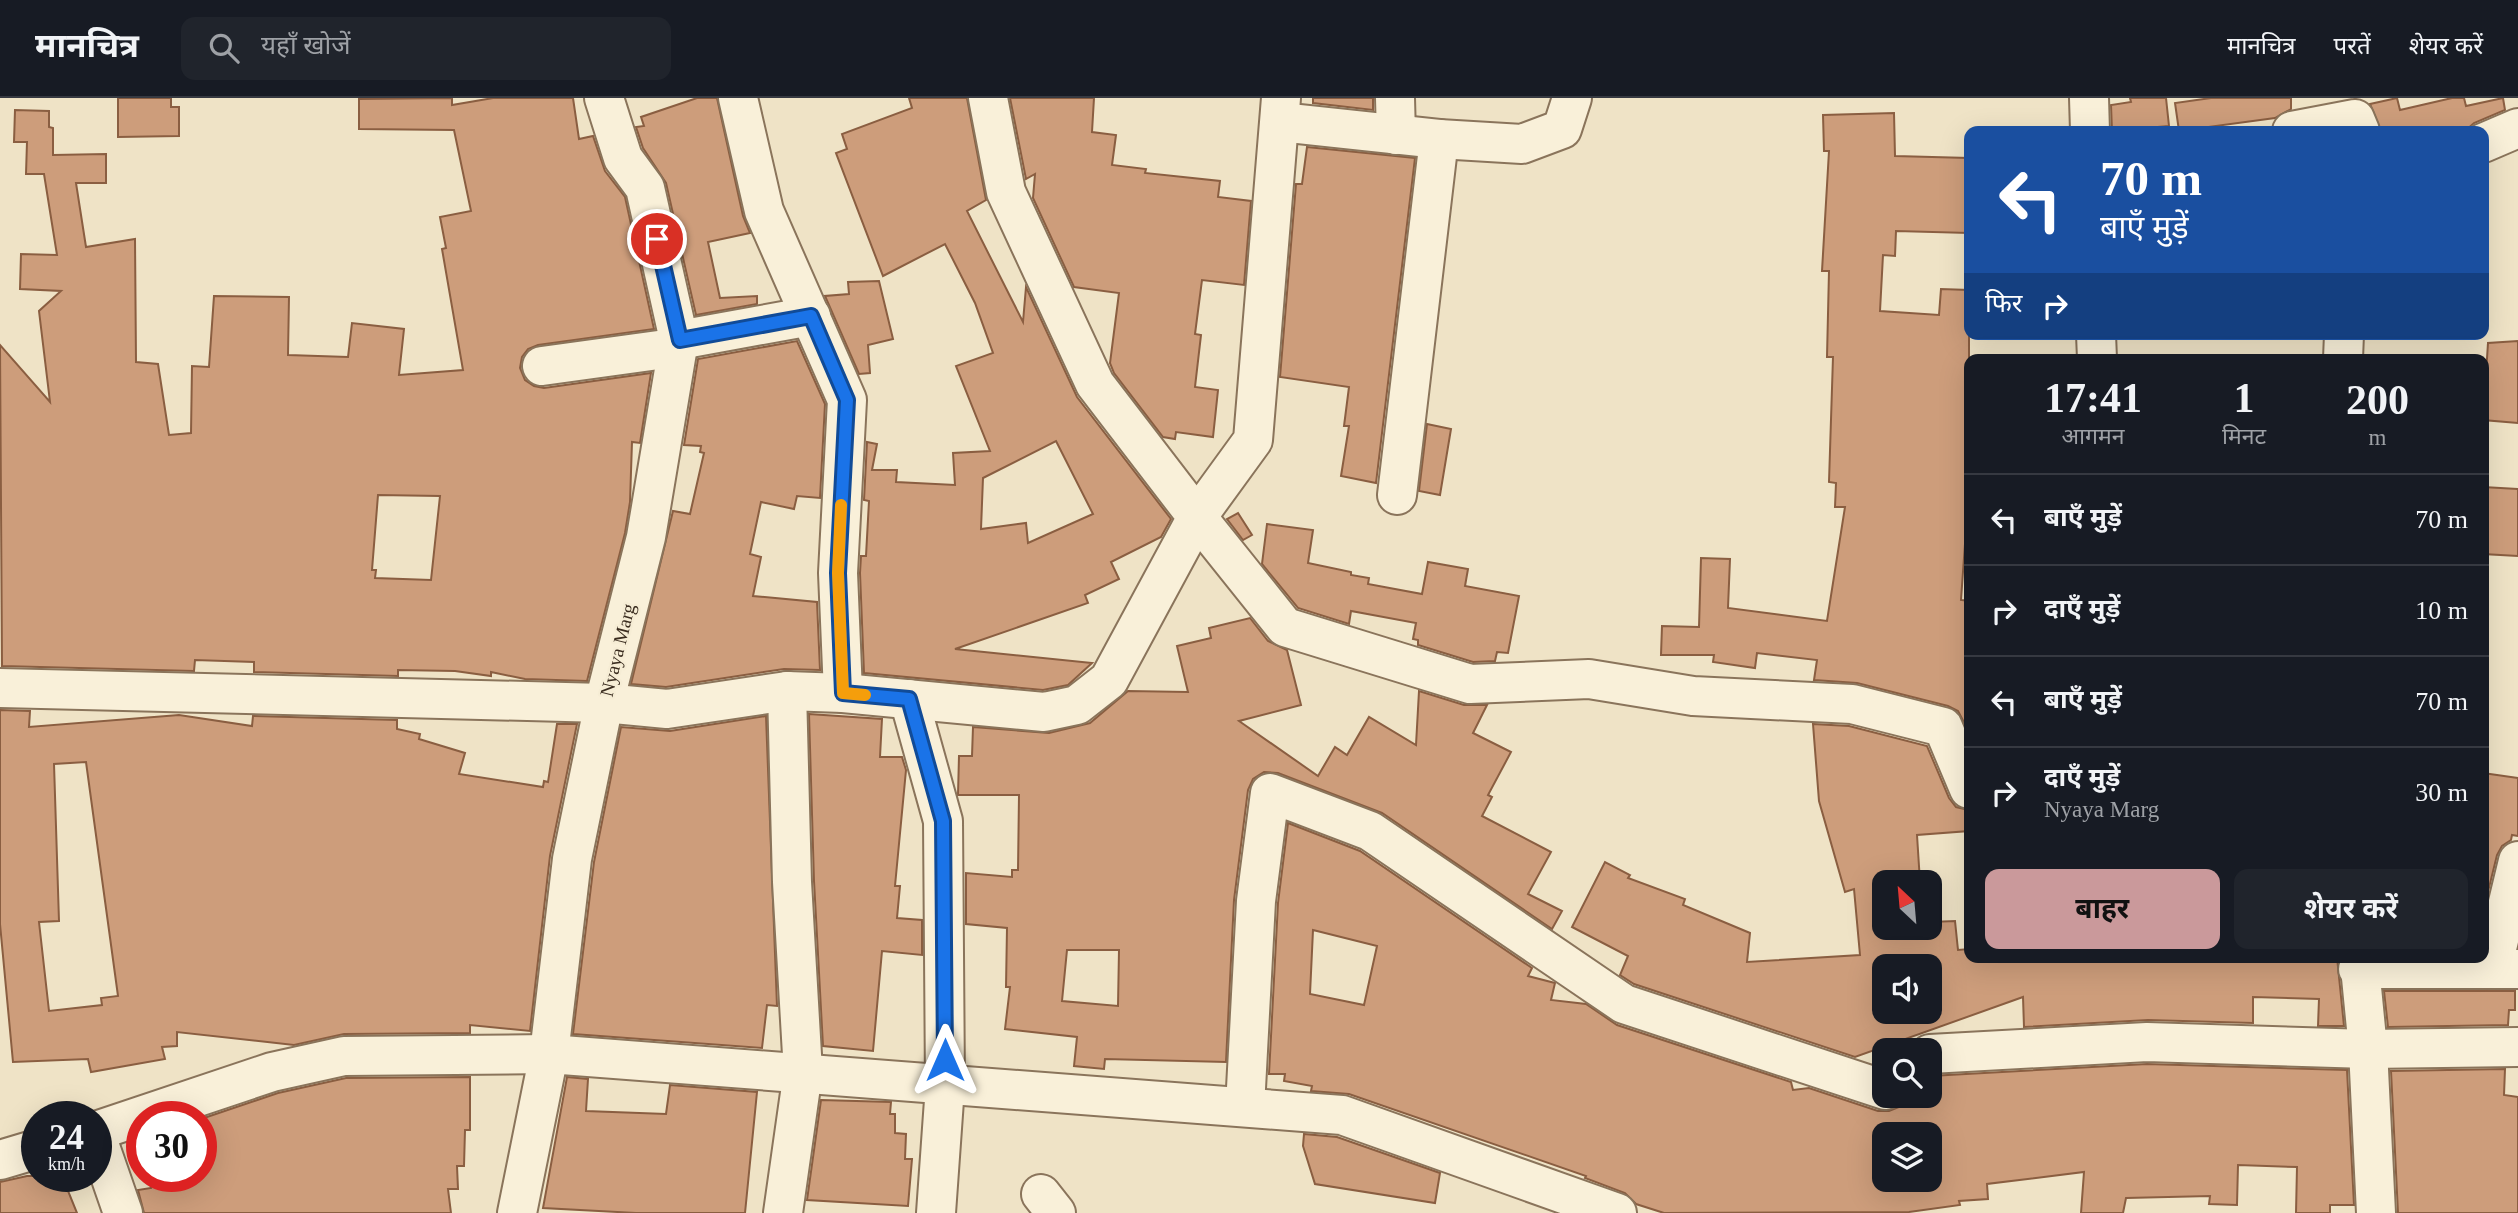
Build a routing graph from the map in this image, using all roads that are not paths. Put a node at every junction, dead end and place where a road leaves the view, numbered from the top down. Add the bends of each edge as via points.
1 (604, 98) edge
2 (738, 98) edge
3 (988, 98) edge
4 (1572, 98) edge
5 (2089, 98) edge
6 (1280, 110) edge
7 (1395, 116) edge
8 (2304, 119) edge
9 (2090, 126) edge
10 (2358, 126) edge
11 (2518, 128) edge
12 (1439, 139) junction
13 (2489, 140) edge
14 (811, 316) junction
15 (680, 340) junction
16 (542, 366) dead end
17 (1396, 495) dead end
18 (1197, 517) junction
19 (0, 688) edge
20 (787, 691) junction
21 (843, 693) junction
22 (909, 699) junction
23 (604, 703) junction
24 (1964, 777) edge
25 (2518, 861) edge
26 (2358, 963) edge
27 (2505, 968) edge
28 (2518, 1047) edge
29 (2368, 1049) junction
30 (1942, 1053) edge
31 (549, 1054) junction
32 (803, 1072) junction
33 (945, 1086) junction
34 (1872, 1086) edge
35 (1245, 1107) junction
36 (112, 1127) edge
37 (21, 1154) edge
38 (0, 1160) edge
39 (112, 1180) edge
40 (123, 1213) edge
41 (517, 1213) edge
42 (783, 1213) edge
43 (936, 1213) edge
44 (1617, 1213) edge
45 (2376, 1213) edge

1 - 15 street, Nyaya Marg via 623,158 645,188
2 - 14 street via 764,212
3 - 18 street via 1006,192 1095,384
4 - 12 street via 1562,129 1522,144
5 - 9 street
6 - 7 street
6 - 18 street via 1253,440
7 - 12 street
8 - 10 street via 2355,119
11 - 13 street
12 - 17 street
14 - 15 street
14 - 21 street via 847,400 838,573
15 - 16 street via 673,348
15 - 23 street, Nyaya Marg via 646,537
18 - 22 street via 1109,680 1077,705 1044,712
18 - 24 street via 1285,627 1471,684 1589,679 1693,696 1852,704 1944,727
19 - 23 street
20 - 21 street
20 - 23 street via 667,709
20 - 32 street
21 - 22 street
22 - 33 street via 943,821
23 - 31 street, Nyaya Marg via 572,859
25 - 27 street
26 - 27 street
26 - 29 street
28 - 29 street
29 - 30 street via 2147,1042
29 - 45 street
31 - 32 street
31 - 36 street via 344,1056 272,1072
31 - 41 street, Nyaya Marg
32 - 33 street
32 - 42 street
33 - 35 street
33 - 43 street
34 - 35 street via 1624,1004 1370,831 1270,793 1256,901
35 - 44 street via 1342,1115
37 - 38 street
39 - 40 street

